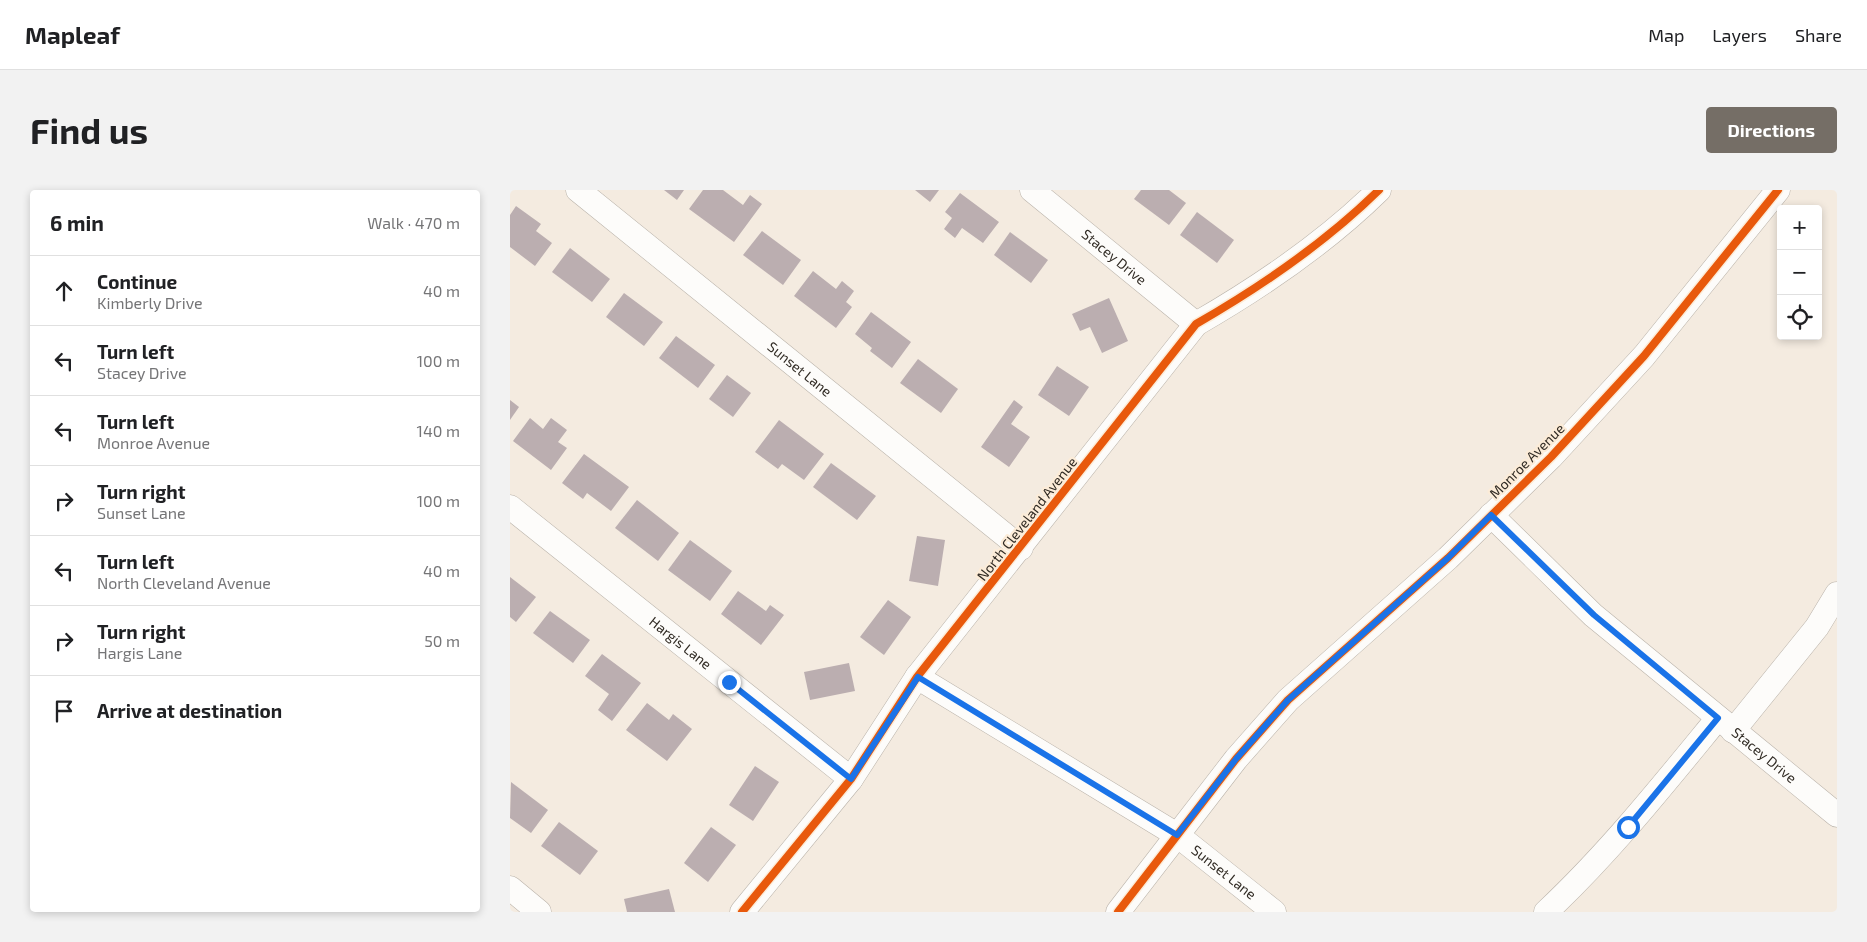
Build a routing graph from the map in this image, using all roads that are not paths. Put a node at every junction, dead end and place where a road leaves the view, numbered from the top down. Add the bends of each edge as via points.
1 (578, 190) edge
2 (1032, 190) edge
3 (1379, 190) edge
4 (1778, 190) edge
5 (1196, 324) junction
6 (510, 507) edge
7 (1491, 515) junction
8 (1021, 548) junction
9 (1837, 594) edge
10 (918, 677) junction
11 (1726, 725) junction
12 (851, 779) junction
13 (1837, 815) edge
14 (1177, 835) junction
15 (510, 888) edge
16 (540, 912) edge
17 (742, 912) edge
18 (1118, 912) edge
19 (1274, 912) edge
20 (1546, 912) edge

1 - 8 street, Sunset Lane
2 - 5 street, Stacey Drive
3 - 5 street, North Cleveland Avenue via 1309,252
4 - 7 street, Monroe Avenue via 1644,356 1551,457
5 - 8 street, North Cleveland Avenue
6 - 12 street, Hargis Lane
7 - 11 street, Stacey Drive via 1594,615
7 - 14 street, Monroe Avenue via 1448,558 1288,700 1236,759
8 - 10 street, North Cleveland Avenue
9 - 11 street via 1817,627
10 - 12 street, North Cleveland Avenue
10 - 14 street, Sunset Lane
11 - 13 street, Stacey Drive
11 - 20 street
12 - 17 street, North Cleveland Avenue
14 - 18 street, Monroe Avenue
14 - 19 street, Sunset Lane
15 - 16 street

